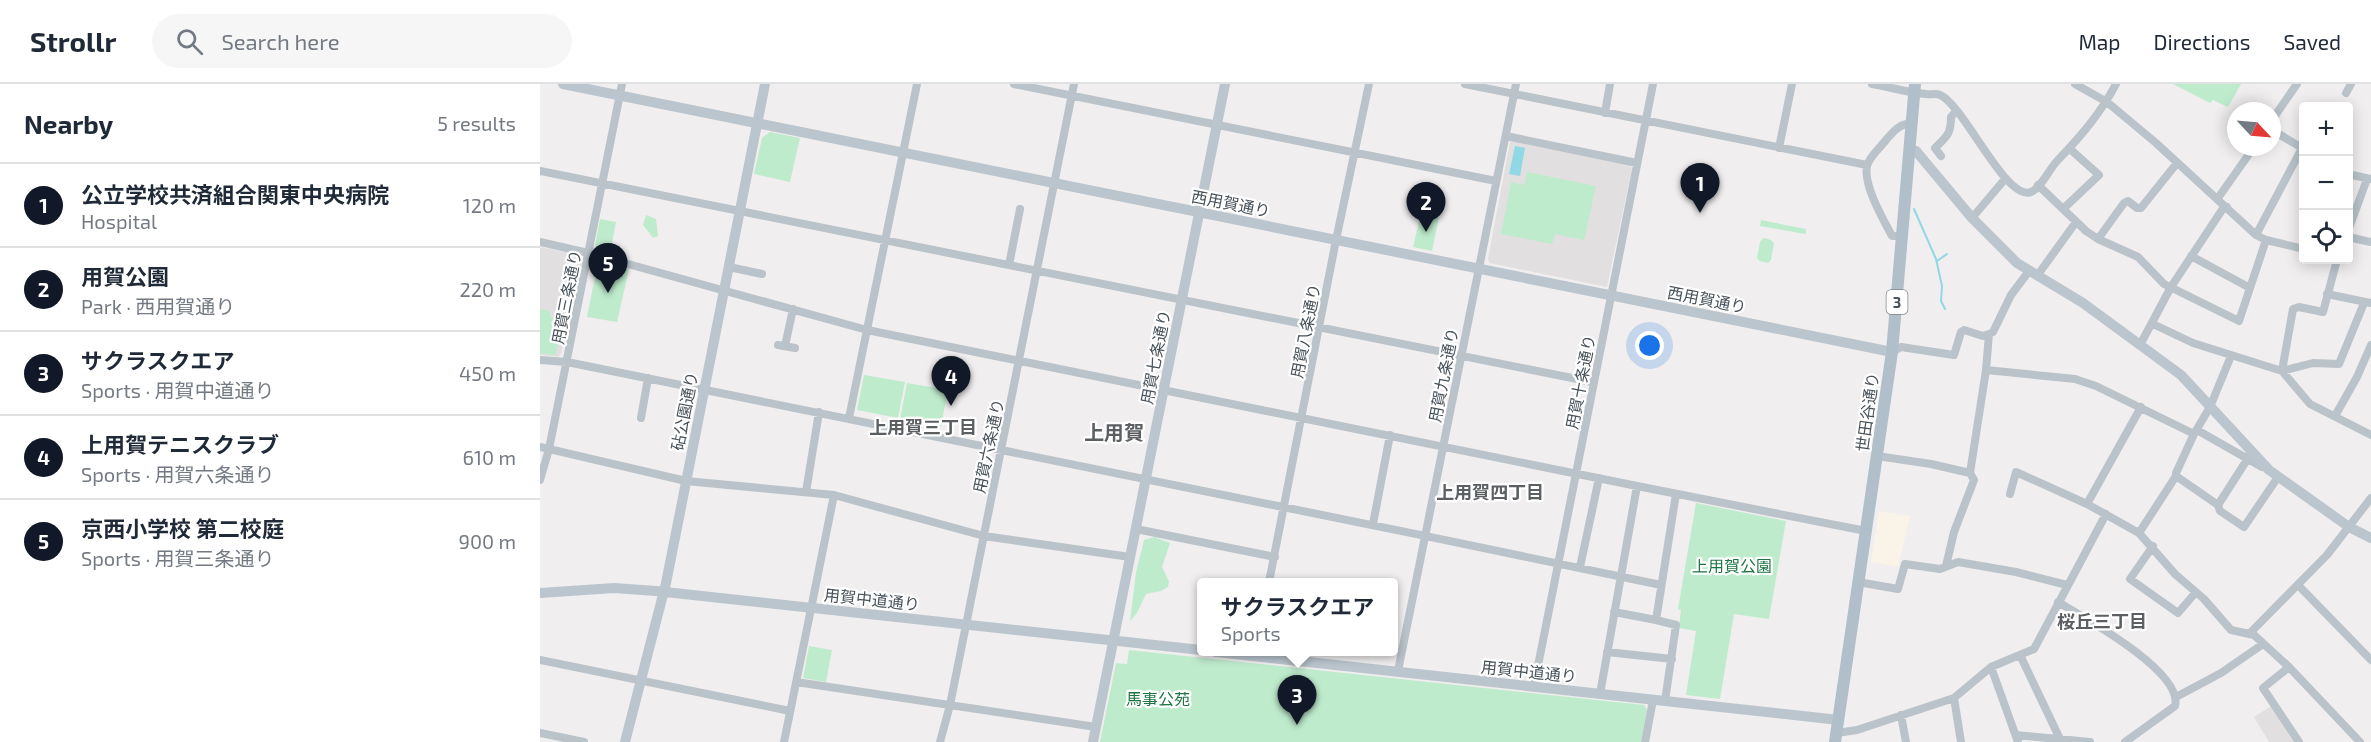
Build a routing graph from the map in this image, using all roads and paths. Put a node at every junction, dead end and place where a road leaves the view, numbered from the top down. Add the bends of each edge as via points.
1 (563, 84) edge
2 (622, 84) edge
3 (765, 84) edge
4 (917, 84) edge
5 (1014, 84) edge
6 (1074, 84) edge
7 (1225, 84) edge
8 (1369, 84) edge
9 (1466, 84) edge
10 (1516, 84) edge
11 (1610, 84) edge
12 (1653, 84) edge
13 (1792, 84) edge
14 (1872, 84) edge
15 (2075, 84) edge
16 (2116, 84) edge
17 (2351, 84) edge
18 (2293, 85) edge
19 (1915, 88) edge
20 (2346, 93) dead end
21 (1514, 94) junction
22 (1071, 95) junction
23 (620, 96) junction
24 (2107, 102) junction
25 (2281, 105) edge
26 (1956, 111) junction
27 (1605, 112) junction
28 (1646, 121) junction
29 (757, 123) junction
30 (1912, 123) junction
31 (1217, 125) junction
32 (2281, 135) edge
33 (1506, 136) junction
34 (2299, 146) edge
35 (1779, 147) junction
36 (2070, 149) junction
37 (1909, 150) junction
38 (1353, 152) junction
39 (902, 153) junction
40 (2299, 155) edge
41 (1941, 156) dead end
42 (2248, 156) edge
43 (1637, 163) junction
44 (2177, 163) junction
45 (1867, 165) junction
46 (540, 171) edge
47 (2353, 175) edge
48 (2005, 178) junction
49 (2369, 179) edge
50 (1496, 181) junction
51 (603, 183) junction
52 (1055, 183) junction
53 (2038, 185) junction
54 (2218, 198) junction
55 (2227, 207) junction
56 (1020, 209) dead end
57 (2063, 209) junction
58 (740, 211) junction
59 (1199, 212) junction
60 (1972, 218) junction
61 (2353, 221) edge
62 (2076, 222) junction
63 (2256, 235) junction
64 (1902, 237) junction
65 (2353, 238) edge
66 (2098, 239) junction
67 (885, 240) junction
68 (1336, 240) junction
69 (2266, 240) junction
70 (540, 242) edge
71 (2371, 242) edge
72 (2299, 248) edge
73 (588, 253) junction
74 (2191, 256) junction
75 (2336, 264) edge
76 (1010, 265) junction
77 (729, 267) junction
78 (1479, 268) junction
79 (1038, 271) junction
80 (2033, 273) junction
81 (762, 274) dead end
82 (2171, 287) junction
83 (2250, 288) junction
84 (724, 290) junction
85 (2327, 294) junction
86 (1611, 295) junction
87 (1182, 301) junction
88 (2368, 303) edge
89 (792, 309) junction
90 (2153, 324) junction
91 (1320, 328) junction
92 (867, 330) junction
93 (1989, 334) junction
94 (2140, 345) junction
95 (2371, 345) edge
96 (795, 348) dead end
97 (1892, 352) junction
98 (1460, 356) junction
99 (2231, 356) junction
100 (540, 360) edge
101 (1020, 361) junction
102 (567, 362) junction
103 (1986, 370) junction
104 (2282, 371) junction
105 (648, 378) junction
106 (1592, 382) junction
107 (1164, 389) junction
108 (703, 390) junction
109 (2210, 406) junction
110 (2141, 407) junction
111 (819, 412) junction
112 (2335, 416) junction
113 (1302, 417) junction
114 (641, 418) dead end
115 (849, 418) junction
116 (2195, 432) junction
117 (1390, 435) junction
118 (2371, 435) edge
119 (1443, 446) junction
120 (540, 447) edge
121 (549, 449) junction
122 (1001, 450) junction
123 (2250, 455) junction
124 (1877, 456) junction
125 (1970, 472) junction
126 (1576, 473) junction
127 (2274, 473) junction
128 (2176, 477) junction
129 (1599, 478) junction
130 (1146, 479) junction
131 (540, 480) edge
132 (686, 481) junction
133 (1637, 486) junction
134 (806, 492) junction
135 (1676, 494) junction
136 (2010, 494) dead end
137 (834, 495) junction
138 (2370, 503) edge
139 (2087, 504) junction
140 (2218, 505) junction
141 (1286, 507) junction
142 (2106, 514) junction
143 (1373, 524) junction
144 (2349, 528) junction
145 (1136, 529) junction
146 (1866, 531) junction
147 (2139, 533) junction
148 (1426, 535) junction
149 (984, 536) junction
150 (2371, 538) edge
151 (2153, 546) junction
152 (1130, 557) junction
153 (1275, 557) junction
154 (1557, 562) junction
155 (1946, 566) junction
156 (1580, 567) junction
157 (1620, 576) junction
158 (1270, 578) edge
159 (1858, 582) junction
160 (1661, 585) junction
161 (2067, 585) junction
162 (2298, 585) junction
163 (663, 592) junction
164 (2196, 592) junction
165 (540, 593) edge
166 (2058, 602) junction
167 (812, 607) junction
168 (1614, 612) junction
169 (1656, 620) junction
170 (965, 624) junction
171 (2249, 634) junction
172 (1113, 640) junction
173 (2264, 644) junction
174 (1197, 650) edge
175 (1607, 652) junction
176 (2020, 655) junction
177 (1279, 656) edge
178 (1672, 659) junction
179 (540, 660) edge
180 (2371, 660) edge
181 (1991, 667) junction
182 (2289, 667) junction
183 (1398, 671) junction
184 (641, 681) junction
185 (796, 682) junction
186 (1534, 686) junction
187 (1600, 694) junction
188 (2176, 697) junction
189 (1954, 698) junction
190 (1653, 699) junction
191 (1665, 701) junction
192 (950, 705) junction
193 (790, 711) junction
194 (1901, 716) junction
195 (1096, 727) junction
196 (1837, 732) edge
197 (540, 733) edge
198 (2017, 739) edge
199 (2060, 739) junction
200 (584, 742) edge
201 (625, 742) edge
202 (784, 742) edge
203 (940, 742) edge
204 (1093, 742) edge
205 (1645, 742) edge
206 (1906, 742) edge
207 (1961, 742) edge
208 (2090, 742) edge
209 (2125, 742) edge
210 (2299, 742) edge
211 (2360, 742) edge

1 - 23 street, 西用賀通り
2 - 23 street, 用賀三条通り
3 - 29 street, 砧公園通り
4 - 39 street
5 - 22 street
6 - 22 street, 用賀六条通り
7 - 31 street, 用賀七条通り
8 - 38 street, 用賀八条通り
9 - 21 street
10 - 21 street, 用賀九条通り
11 - 27 street
12 - 28 street, 用賀十条通り
13 - 35 street
14 - 19 street
15 - 24 street
16 - 24 street
17 - 20 street
18 - 25 street
19 - 26 street via 1942,95
19 - 30 main road, 世田谷通り / 3
21 - 27 street
21 - 33 street, 用賀九条通り
22 - 31 street
22 - 52 street, 用賀六条通り
23 - 29 street, 西用賀通り
23 - 51 street, 用賀三条通り
24 - 36 street
24 - 44 street
26 - 41 street via 1951,117 1951,131 1935,148
26 - 48 street
27 - 28 street
28 - 35 street
28 - 43 street, 用賀十条通り
29 - 39 street, 西用賀通り
29 - 58 street, 砧公園通り
30 - 37 main road, 世田谷通り / 3
30 - 45 street via 1897,127
31 - 38 street
31 - 59 street, 用賀七条通り
32 - 34 street
33 - 43 street
33 - 50 street, 用賀九条通り
35 - 45 street
36 - 53 street
36 - 57 street via 2099,175
37 - 60 street via 1916,151
37 - 64 main road, 世田谷通り / 3
38 - 50 street
38 - 68 street, 用賀八条通り
39 - 52 street, 西用賀通り
39 - 67 street
40 - 63 street
42 - 54 street
43 - 86 street, 用賀十条通り
44 - 54 street
44 - 66 street via 2141,208 2128,201 2124,203
45 - 64 street via 1872,195 1884,222 1892,236
46 - 51 street
47 - 49 street
48 - 53 street via 2020,192 2030,192
48 - 60 street
49 - 61 street
50 - 78 street, 用賀九条通り
51 - 58 street
51 - 73 street, 用賀三条通り
52 - 59 street, 西用賀通り
52 - 79 street, 用賀六条通り
53 - 57 street
54 - 55 street
55 - 63 street
55 - 74 street
56 - 76 street
57 - 62 street
58 - 67 street
58 - 77 street, 砧公園通り
59 - 68 street, 西用賀通り
59 - 87 street, 用賀七条通り
60 - 80 street via 2017,263
62 - 66 street
62 - 80 street
63 - 69 street
64 - 97 main road, 世田谷通り / 3
65 - 71 street
66 - 82 street via 2138,257
67 - 76 street
67 - 92 street
68 - 78 street, 西用賀通り
68 - 91 street, 用賀八条通り
69 - 72 street
69 - 83 street
70 - 73 street
73 - 84 street
73 - 102 street, 用賀三条通り
74 - 82 street
74 - 83 street
75 - 85 street
76 - 79 street
77 - 81 street
77 - 84 street, 砧公園通り
78 - 86 street, 西用賀通り
78 - 98 street, 用賀九条通り
79 - 87 street
79 - 101 street, 用賀六条通り
80 - 93 street via 2011,295
80 - 94 street
82 - 83 street via 2239,321
82 - 90 street
84 - 89 street
84 - 108 street, 砧公園通り
85 - 88 street
85 - 104 street via 2323,312 2293,309
86 - 97 street, 西用賀通り
86 - 106 street, 用賀十条通り
87 - 91 street
87 - 107 street, 用賀七条通り
88 - 104 street via 2339,364 2313,363
89 - 92 street
89 - 96 street via 782,346
90 - 94 street
90 - 99 street via 2193,344
91 - 98 street
91 - 113 street, 用賀八条通り
92 - 101 street
92 - 115 street
93 - 97 street via 1964,330 1954,354 1901,348
93 - 103 street
94 - 109 street via 2181,375
95 - 112 street
97 - 124 main road, 世田谷通り / 3
98 - 106 street
98 - 119 street, 用賀九条通り
99 - 104 street
99 - 109 street
100 - 102 street
101 - 107 street
101 - 122 street, 用賀六条通り
102 - 105 street
102 - 121 street, 用賀三条通り
103 - 110 street via 2075,379
103 - 125 street
104 - 112 street via 2310,404
105 - 108 street
105 - 114 street
106 - 126 street, 用賀十条通り
107 - 113 street
107 - 130 street, 用賀七条通り
108 - 111 street
108 - 132 street, 砧公園通り
109 - 116 street
109 - 123 street
110 - 116 street
110 - 139 street
111 - 115 street
111 - 134 street
112 - 118 street
113 - 117 street
113 - 141 street, 用賀八条通り
115 - 122 street
116 - 123 street
116 - 128 street
117 - 119 street
117 - 143 street
119 - 126 street
119 - 148 street, 用賀九条通り
120 - 121 street
121 - 131 street, 用賀三条通り
121 - 132 street
122 - 130 street
122 - 149 street, 用賀六条通り
123 - 127 street
123 - 140 street
124 - 125 street
124 - 146 main road, 世田谷通り / 3
125 - 155 street via 1974,480
126 - 129 street
126 - 154 street, 用賀十条通り
127 - 140 street via 2244,527 2220,511
127 - 144 street
128 - 140 street
128 - 147 street
129 - 133 street
129 - 156 street
130 - 141 street
130 - 145 street, 用賀七条通り
132 - 134 street
132 - 163 street, 砧公園通り
133 - 135 street
133 - 157 street
134 - 137 street
135 - 146 street
135 - 160 street
136 - 139 street via 2016,472
137 - 149 street
137 - 167 street
138 - 144 street
139 - 142 street
141 - 143 street
141 - 153 street, 用賀八条通り
142 - 147 street
142 - 161 street
143 - 148 street
144 - 150 street
144 - 162 street
145 - 152 street, 用賀七条通り
145 - 153 street
146 - 159 main road, 世田谷通り / 3
147 - 151 street
148 - 154 street
148 - 183 street, 用賀九条通り
149 - 152 street
149 - 170 street, 用賀六条通り
151 - 164 street via 2175,574
151 - 164 street via 2130,579 2178,613
152 - 172 street, 用賀七条通り
153 - 158 street, 用賀八条通り
154 - 156 street
154 - 186 street, 用賀十条通り
155 - 159 street via 1940,569 1905,564 1898,589
155 - 161 street via 1958,562
156 - 157 street
157 - 160 street
157 - 168 street
159 - 196 main road, 世田谷通り / 3
160 - 169 street
161 - 166 street
162 - 171 street
162 - 180 street
163 - 165 street, 用賀中道通り via 614,588
163 - 167 street, 用賀中道通り
163 - 184 street, 砧公園通り
164 - 171 street via 2230,630
166 - 176 street via 2034,649
166 - 188 street via 2145,658
167 - 170 street, 用賀中道通り
167 - 185 street
168 - 169 street
168 - 175 street
169 - 178 street via 1676,626
170 - 172 street, 用賀中道通り
170 - 192 street, 用賀六条通り
171 - 173 street
172 - 174 street, 用賀中道通り
172 - 195 street, 用賀七条通り
173 - 182 street
173 - 188 street
175 - 178 street
175 - 187 street
176 - 181 street
176 - 199 street
177 - 183 street, 用賀中道通り
178 - 191 street
179 - 184 street
181 - 189 street
181 - 198 street
182 - 210 street via 2263,688
182 - 211 street
183 - 186 street, 用賀中道通り
184 - 193 street
184 - 201 street, 砧公園通り
185 - 192 street
185 - 193 street
186 - 187 street, 用賀中道通り
187 - 190 street, 用賀中道通り
188 - 209 street via 2175,706
189 - 194 street
189 - 207 street
190 - 191 street, 用賀中道通り
190 - 205 street
191 - 196 street, 用賀中道通り
192 - 195 street
192 - 203 street, 用賀六条通り
193 - 202 street
194 - 196 street
194 - 206 street
195 - 204 street, 用賀七条通り
197 - 200 street
198 - 199 street
199 - 208 street

